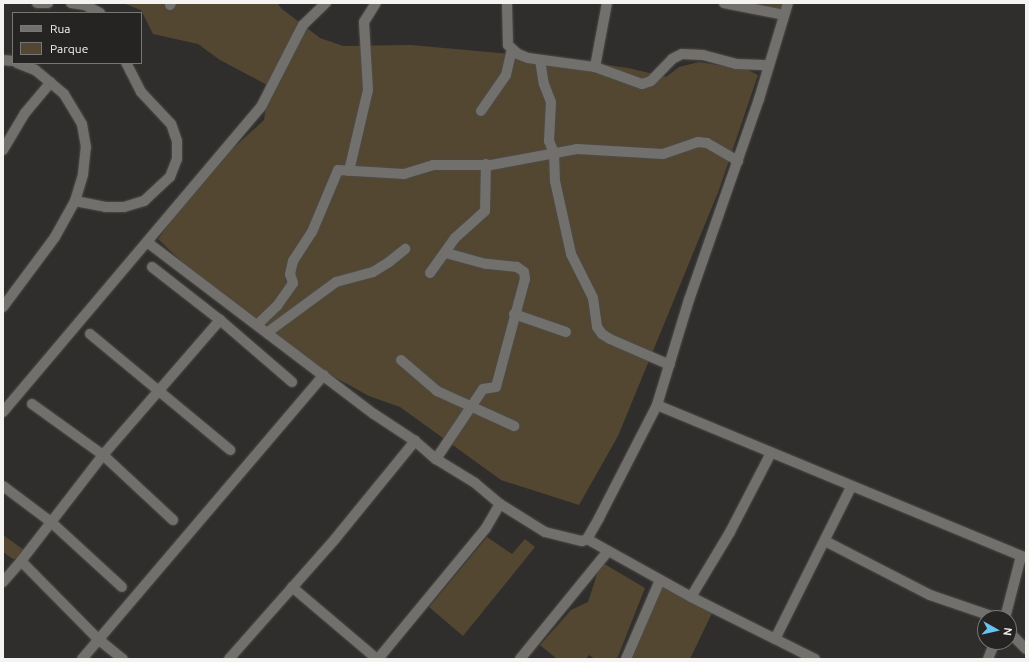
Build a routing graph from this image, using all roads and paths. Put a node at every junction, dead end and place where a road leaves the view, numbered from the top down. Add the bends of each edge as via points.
1 (37, 3) edge
2 (48, 3) edge
3 (71, 3) edge
4 (326, 3) edge
5 (376, 3) edge
6 (506, 3) edge
7 (607, 3) edge
8 (724, 3) edge
9 (788, 3) edge
10 (98, 12) edge
11 (784, 15) junction
12 (512, 50) junction
13 (540, 60) junction
14 (20, 64) edge
15 (127, 64) edge
16 (769, 66) junction
17 (595, 67) junction
18 (51, 82) junction
19 (481, 111) dead end
20 (3, 150) edge
21 (554, 153) junction
22 (738, 161) junction
23 (486, 164) junction
24 (349, 171) junction
25 (76, 201) junction
26 (147, 242) junction
27 (405, 249) dead end
28 (446, 253) junction
29 (152, 267) dead end
30 (430, 273) dead end
31 (3, 307) edge
32 (514, 314) junction
33 (220, 320) junction
34 (257, 324) junction
35 (268, 332) junction
36 (566, 332) dead end
37 (90, 334) dead end
38 (400, 360) dead end
39 (670, 364) junction
40 (324, 375) junction
41 (292, 382) dead end
42 (159, 389) junction
43 (32, 404) dead end
44 (657, 405) junction
45 (471, 409) junction
46 (3, 412) edge
47 (514, 426) dead end
48 (415, 441) junction
49 (230, 450) dead end
50 (772, 453) junction
51 (103, 455) junction
52 (436, 459) junction
53 (3, 486) edge
54 (851, 487) junction
55 (500, 504) junction
56 (173, 520) dead end
57 (51, 522) junction
58 (587, 539) junction
59 (825, 541) junction
60 (608, 551) junction
61 (1023, 557) edge
62 (21, 561) junction
63 (5, 577) edge
64 (660, 580) junction
65 (122, 587) dead end
66 (292, 587) junction
67 (691, 597) junction
68 (1007, 610) edge
69 (977, 611) edge
70 (98, 639) junction
71 (775, 639) junction
72 (1017, 640) edge
73 (1026, 649) edge
74 (379, 657) edge
75 (82, 659) edge
76 (122, 659) edge
77 (229, 659) edge
78 (392, 659) edge
79 (520, 659) edge
80 (626, 659) edge
81 (815, 659) edge

1 - 2 street
3 - 10 street via 85,5
4 - 26 street via 303,24 261,107
5 - 24 street via 364,22 368,90
6 - 12 street via 508,45
7 - 17 street
8 - 11 street
9 - 11 street
11 - 16 street
12 - 13 street
12 - 19 street via 506,75
13 - 17 street
13 - 21 street via 544,84 551,102 549,141
14 - 18 street via 35,70
15 - 25 street via 141,92 171,124 177,147 170,177 144,201 124,207 105,207
16 - 17 street via 736,64 703,55 682,54 672,59 651,81 642,84
16 - 22 street
18 - 20 street via 25,113
18 - 25 street via 68,100 82,124 86,147
21 - 22 street via 596,148 663,154 698,142 707,143
21 - 23 street
21 - 39 street via 555,182 571,254 593,298 597,327 610,339
22 - 39 street via 689,300
23 - 24 street via 433,164 398,174
23 - 28 street via 485,211 455,238
24 - 34 street via 338,170 312,232 293,261 290,274 293,283 277,306
25 - 31 street via 55,237
26 - 34 street
26 - 46 street
27 - 35 street via 373,272 336,282
28 - 30 street
28 - 32 street via 486,264 521,269 524,272 524,287
29 - 33 street
32 - 36 street
32 - 45 street via 496,387 483,389
33 - 41 street
33 - 42 street
34 - 35 street
35 - 40 street
37 - 42 street
38 - 45 street via 436,391
39 - 44 street
40 - 48 street via 374,414
40 - 70 street
42 - 49 street
42 - 51 street
43 - 51 street
44 - 50 street
44 - 58 street
45 - 47 street
45 - 52 street via 460,419
48 - 52 street
48 - 66 street
50 - 54 street
50 - 67 street via 730,532
51 - 56 street
51 - 57 street
52 - 55 street via 475,483
53 - 57 street
54 - 59 street
54 - 61 street
55 - 58 street via 545,532 582,541
55 - 74 street via 486,528
57 - 62 street
57 - 65 street
58 - 60 street
59 - 69 street via 930,595
59 - 71 street
60 - 64 street
60 - 79 street
61 - 68 street
62 - 63 street
62 - 70 street
64 - 67 street
64 - 80 street
66 - 74 street
66 - 77 street
67 - 71 street
70 - 75 street
70 - 76 street
71 - 81 street
72 - 73 street
74 - 78 street

